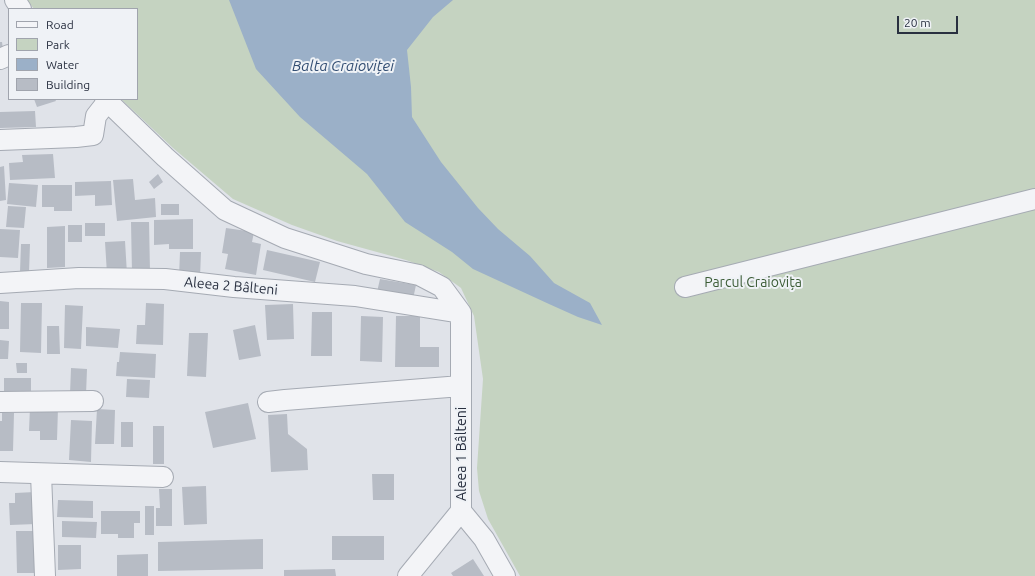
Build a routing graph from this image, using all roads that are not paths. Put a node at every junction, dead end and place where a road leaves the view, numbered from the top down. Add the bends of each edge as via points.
1 (14, 0) edge
2 (20, 8) edge
3 (106, 100) edge
4 (0, 140) edge
5 (1035, 199) edge
6 (0, 283) edge
7 (685, 287) dead end
8 (461, 314) junction
9 (460, 386) junction
10 (93, 401) dead end
11 (0, 402) edge
12 (268, 402) dead end
13 (0, 472) edge
14 (41, 474) junction
15 (163, 477) dead end
16 (461, 511) junction
17 (45, 576) edge
18 (408, 576) edge
19 (505, 576) edge

1 - 2 street
3 - 4 street via 96,116 93,135
3 - 8 street via 225,210 292,240 366,264 419,275 442,287
5 - 7 street
6 - 8 street, Aleea 2 Bâlteni via 79,278 165,279 355,296
8 - 9 street, Aleea 1 Bâlteni
9 - 12 street
9 - 16 street, Aleea 1 Bâlteni
10 - 11 street
13 - 14 street
14 - 15 street
14 - 17 street
16 - 18 street, Aleea 1 Bâlteni
16 - 19 street via 484,539

